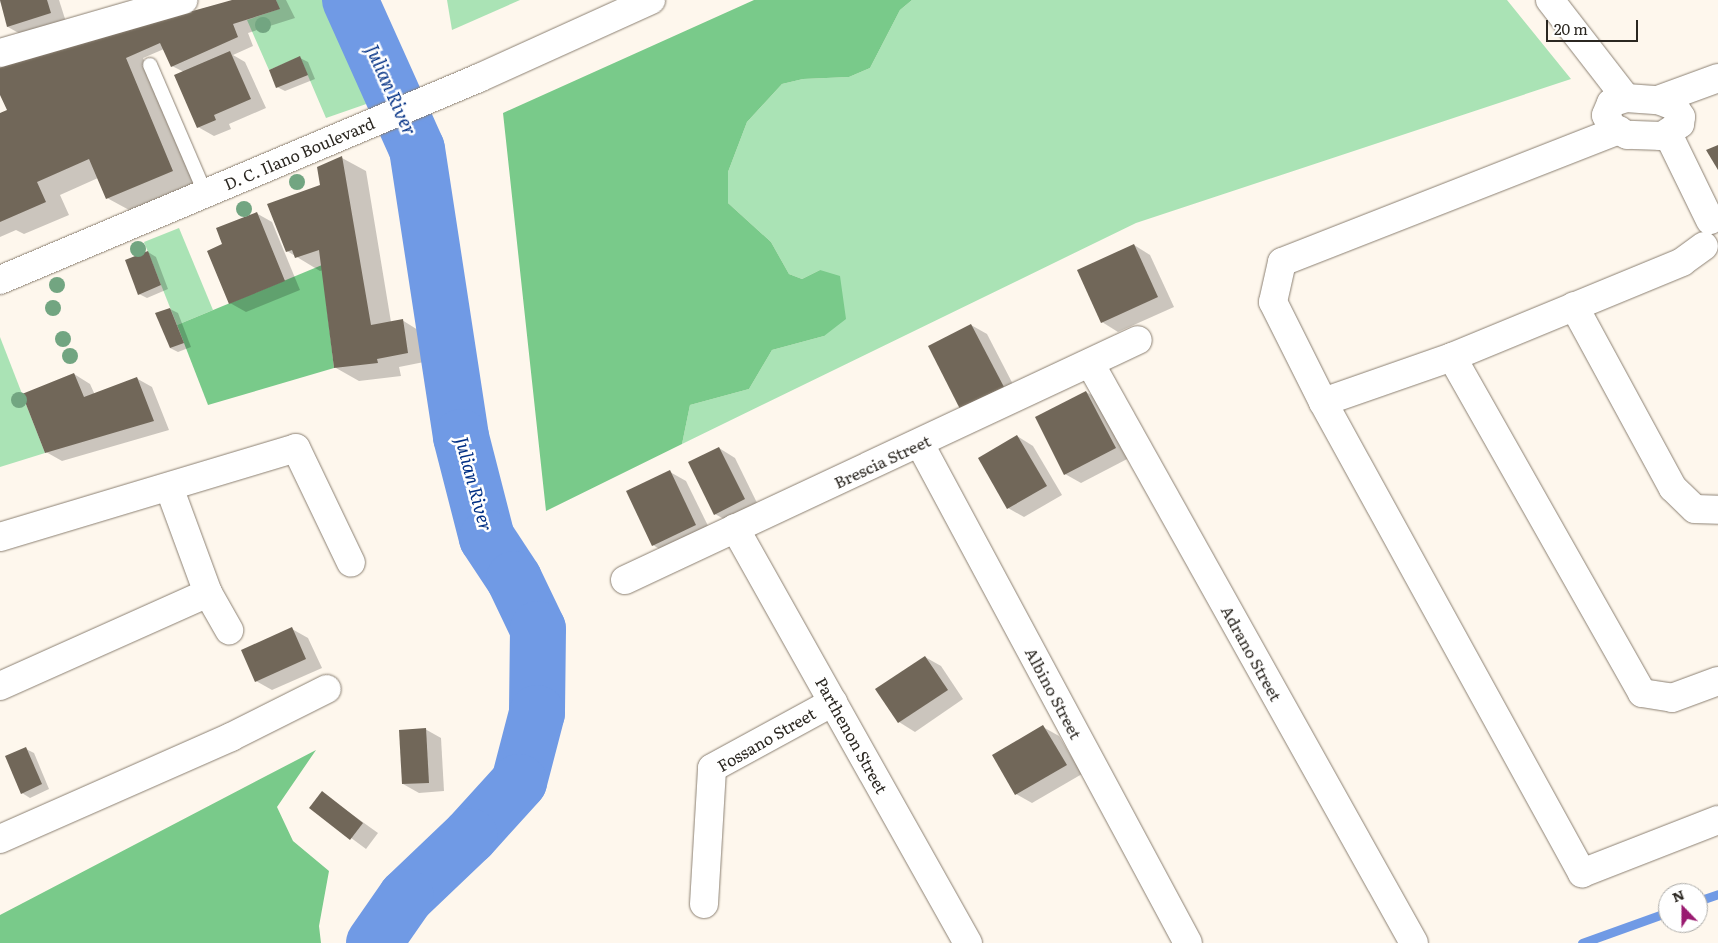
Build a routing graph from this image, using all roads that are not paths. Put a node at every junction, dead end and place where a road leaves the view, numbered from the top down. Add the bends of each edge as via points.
1 (184, 0) edge
2 (651, 0) edge
3 (1550, 0) edge
4 (0, 53) edge
5 (150, 65) dead end
6 (1718, 78) edge
7 (1626, 98) junction
8 (1658, 100) junction
9 (1619, 130) junction
10 (1668, 134) junction
11 (205, 193) junction
12 (1714, 219) edge
13 (1711, 249) edge
14 (0, 280) edge
15 (1574, 306) junction
16 (1138, 340) dead end
17 (1452, 356) junction
18 (1090, 363) junction
19 (1323, 402) junction
20 (920, 444) junction
21 (169, 487) junction
22 (1718, 510) edge
23 (735, 528) junction
24 (0, 537) edge
25 (351, 563) dead end
26 (625, 580) dead end
27 (208, 593) junction
28 (228, 630) dead end
29 (1718, 681) edge
30 (0, 686) edge
31 (327, 689) dead end
32 (832, 702) junction
33 (1718, 820) edge
34 (0, 839) edge
35 (704, 904) dead end
36 (968, 943) edge
37 (1188, 943) edge
38 (1414, 943) edge

1 - 4 street
2 - 11 street, D. C. Ilano Boulevard via 454,88
3 - 7 street
5 - 11 lane
6 - 8 street
7 - 8 street
7 - 9 street via 1611,103 1607,109 1608,122
8 - 10 street via 1674,106 1681,118 1676,129
9 - 10 street via 1628,134
9 - 19 street via 1282,262 1273,302
10 - 12 street
11 - 14 street, D. C. Ilano Boulevard
12 - 13 street via 1701,232
13 - 15 street
15 - 17 street
15 - 22 street via 1673,488 1695,509
16 - 18 street, Brescia Street
17 - 19 street
17 - 29 street via 1642,693 1672,698
18 - 20 street, Brescia Street
18 - 38 street, Adrano Street
19 - 33 street via 1582,872
20 - 23 street, Brescia Street
20 - 37 street, Albino Street
21 - 24 street
21 - 25 street via 296,448
21 - 27 street
23 - 26 street, Brescia Street
23 - 32 street, Parthenon Street
27 - 28 street
27 - 30 street
31 - 34 street via 231,737
32 - 35 street, Fossano Street via 712,768
32 - 36 street, Parthenon Street

